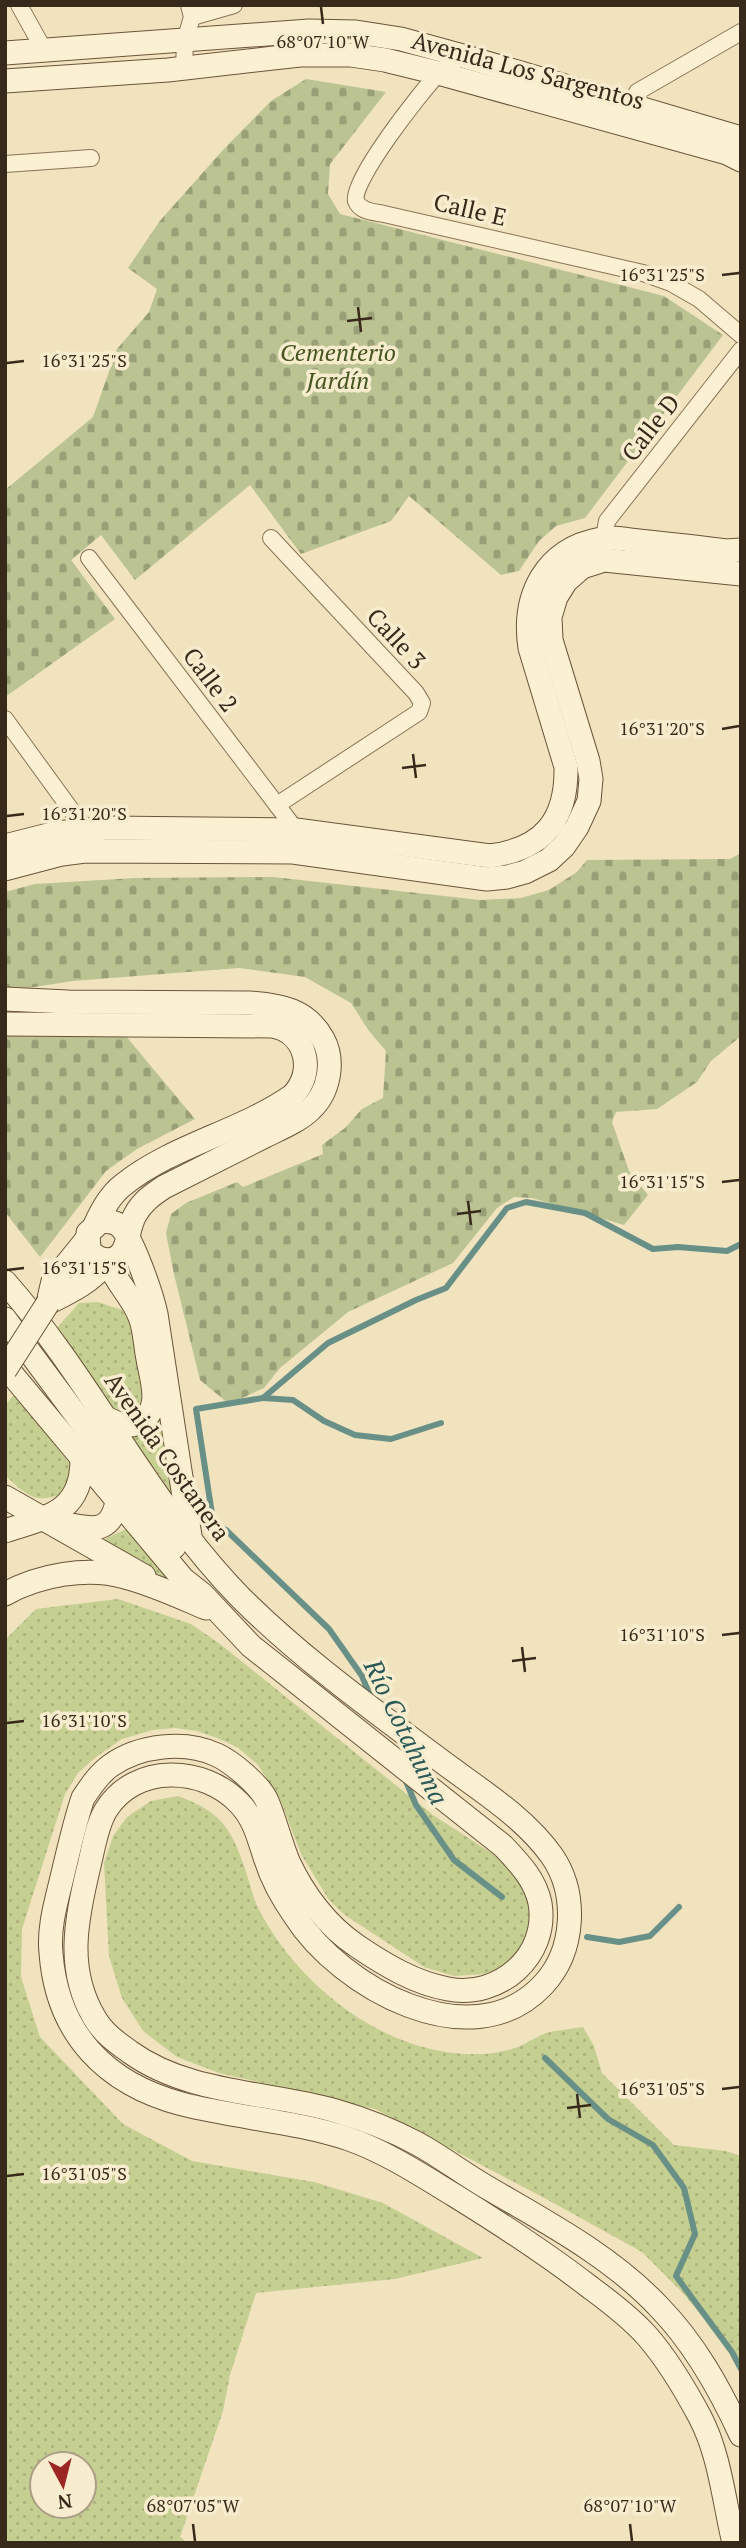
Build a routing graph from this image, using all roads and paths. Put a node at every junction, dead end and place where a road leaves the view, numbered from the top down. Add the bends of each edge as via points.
1 (19, 5) edge
2 (234, 5) edge
3 (190, 11) edge
4 (741, 33) edge
5 (185, 41) junction
6 (44, 50) junction
7 (5, 53) edge
8 (463, 55) junction
9 (184, 68) junction
10 (438, 73) junction
11 (5, 81) edge
12 (629, 115) junction
13 (741, 138) edge
14 (91, 158) dead end
15 (741, 160) edge
16 (5, 164) edge
17 (741, 335) edge
18 (741, 351) edge
19 (271, 538) dead end
20 (604, 549) junction
21 (741, 550) edge
22 (89, 558) dead end
23 (741, 574) edge
24 (5, 719) edge
25 (277, 805) junction
26 (556, 817) junction
27 (577, 827) junction
28 (85, 840) junction
29 (294, 841) junction
30 (5, 846) edge
31 (5, 869) edge
32 (5, 999) edge
33 (68, 1013) junction
34 (5, 1024) edge
35 (328, 1056) junction
36 (305, 1059) junction
37 (275, 1118) junction
38 (163, 1174) junction
39 (91, 1232) junction
40 (126, 1237) junction
41 (108, 1261) junction
42 (5, 1282) edge
43 (80, 1287) junction
44 (127, 1293) junction
45 (48, 1303) junction
46 (5, 1319) edge
47 (5, 1368) edge
48 (108, 1419) junction
49 (82, 1461) junction
50 (118, 1474) junction
51 (5, 1497) edge
52 (118, 1503) junction
53 (43, 1518) junction
54 (5, 1531) edge
55 (191, 1543) junction
56 (167, 1592) junction
57 (5, 1594) edge
58 (202, 1594) junction
59 (221, 1614) junction
60 (741, 2435) edge
61 (734, 2543) edge

1 - 6 street
2 - 3 street
3 - 5 street
4 - 12 street via 637,92
5 - 6 main road, Avenida Los Sargentos
5 - 8 main road, Avenida Los Sargentos via 356,32
5 - 9 street
6 - 7 main road, Avenida Los Sargentos
8 - 10 street, Calle E
8 - 12 main road, Avenida Los Sargentos
9 - 10 main road, Avenida Los Sargentos via 300,55 351,55
9 - 11 main road, Avenida Los Sargentos
10 - 12 main road, Avenida Los Sargentos via 602,117
10 - 17 street, Calle E via 369,164 357,186 356,200 363,209 643,273 699,299
12 - 13 main road, Avenida Los Sargentos
12 - 15 main road, Avenida Los Sargentos
14 - 16 street
18 - 20 street, Calle D via 607,521
19 - 25 street, Calle 3 via 422,703 419,712
20 - 21 main road
20 - 23 main road
20 - 26 main road via 579,545 558,559 541,576 528,612 530,648 566,767 567,785
20 - 27 main road via 566,580 550,617 551,640 591,779 589,802
22 - 25 street, Calle 2
24 - 28 street via 42,767
25 - 29 street, Calle 2
26 - 27 main road
26 - 29 main road via 534,844 490,856
27 - 29 main road via 549,860 526,873 488,879
28 - 29 main road
28 - 30 main road
28 - 31 main road via 62,854
32 - 33 main road
33 - 34 main road
33 - 35 main road via 250,1003 279,1006 310,1022 325,1042
33 - 36 main road via 272,1026 294,1037
35 - 36 main road
35 - 37 main road via 328,1076 320,1098 300,1118
36 - 37 main road via 299,1089 283,1102
37 - 38 main road
38 - 39 main road via 122,1186 104,1206
38 - 40 main road via 135,1214
39 - 40 main road via 100,1222 111,1222 123,1229
39 - 41 main road via 92,1254
39 - 45 main road via 53,1281
40 - 41 main road via 122,1253
40 - 55 main road via 156,1314
41 - 43 main road
41 - 44 main road
42 - 48 main road, Avenida Costanera
43 - 44 main road via 100,1285
43 - 45 main road
44 - 48 main road via 141,1318 154,1403 147,1417 134,1425
45 - 47 main road, bridge
46 - 50 main road
47 - 49 main road
48 - 55 main road, Avenida Costanera
49 - 52 main road
49 - 53 main road via 82,1481 75,1497
50 - 52 main road
50 - 58 main road via 193,1571
51 - 53 main road
52 - 53 main road via 103,1526 85,1528
52 - 58 main road via 183,1579
53 - 54 main road
53 - 56 main road
55 - 60 main road, Avenida Costanera via 293,1648 511,1814 552,1856 564,1877 570,1923 565,1950 546,1982 523,2002 499,2012 468,2017 433,2014 398,2000 329,1959 295,1917 268,1866 258,1831 239,1803 205,1781 167,1774 133,1785 104,1812 78,1912 75,1951 79,1984 94,2017 108,2036 157,2070 189,2082 331,2110 373,2124 418,2144 566,2235 620,2272 659,2307 691,2345
56 - 57 main road via 123,1576 83,1573 50,1577
56 - 59 main road
58 - 59 main road
59 - 61 main road via 251,1646 503,1846 534,1885 540,1903 540,1934 523,1966 477,1989 449,1989 388,1966 354,1944 305,1893 266,1798 236,1767 196,1748 149,1749 110,1766 83,1798 54,1912 50,1950 55,1986 65,2012 99,2062 145,2092 350,2139 437,2185 606,2299 646,2335 702,2420

